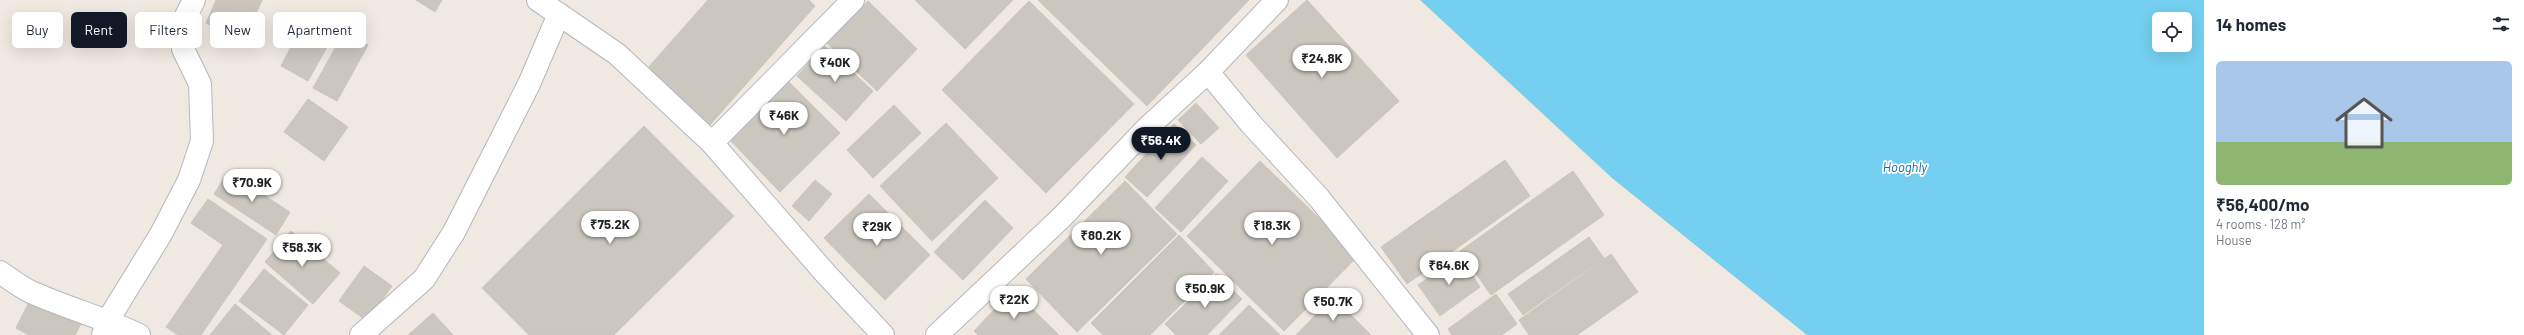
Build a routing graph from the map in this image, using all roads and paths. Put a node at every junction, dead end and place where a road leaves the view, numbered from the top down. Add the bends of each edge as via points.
1 (194, 0) edge
2 (538, 0) edge
3 (853, 0) edge
4 (1277, 0) edge
5 (559, 14) junction
6 (1208, 72) junction
7 (712, 143) junction
8 (0, 272) edge
9 (106, 328) edge
10 (139, 335) edge
11 (361, 335) edge
12 (883, 335) edge
13 (937, 335) edge
14 (1428, 335) edge

1 - 9 street via 185,18 183,49 200,84 202,141 189,180
2 - 5 street
3 - 7 street
4 - 6 street
5 - 7 street via 617,54
5 - 11 street via 529,84 450,239 424,279
6 - 13 street via 1146,128 1062,217
6 - 14 street via 1251,124 1319,198
7 - 12 street
8 - 9 street via 30,291 82,313
9 - 10 street

